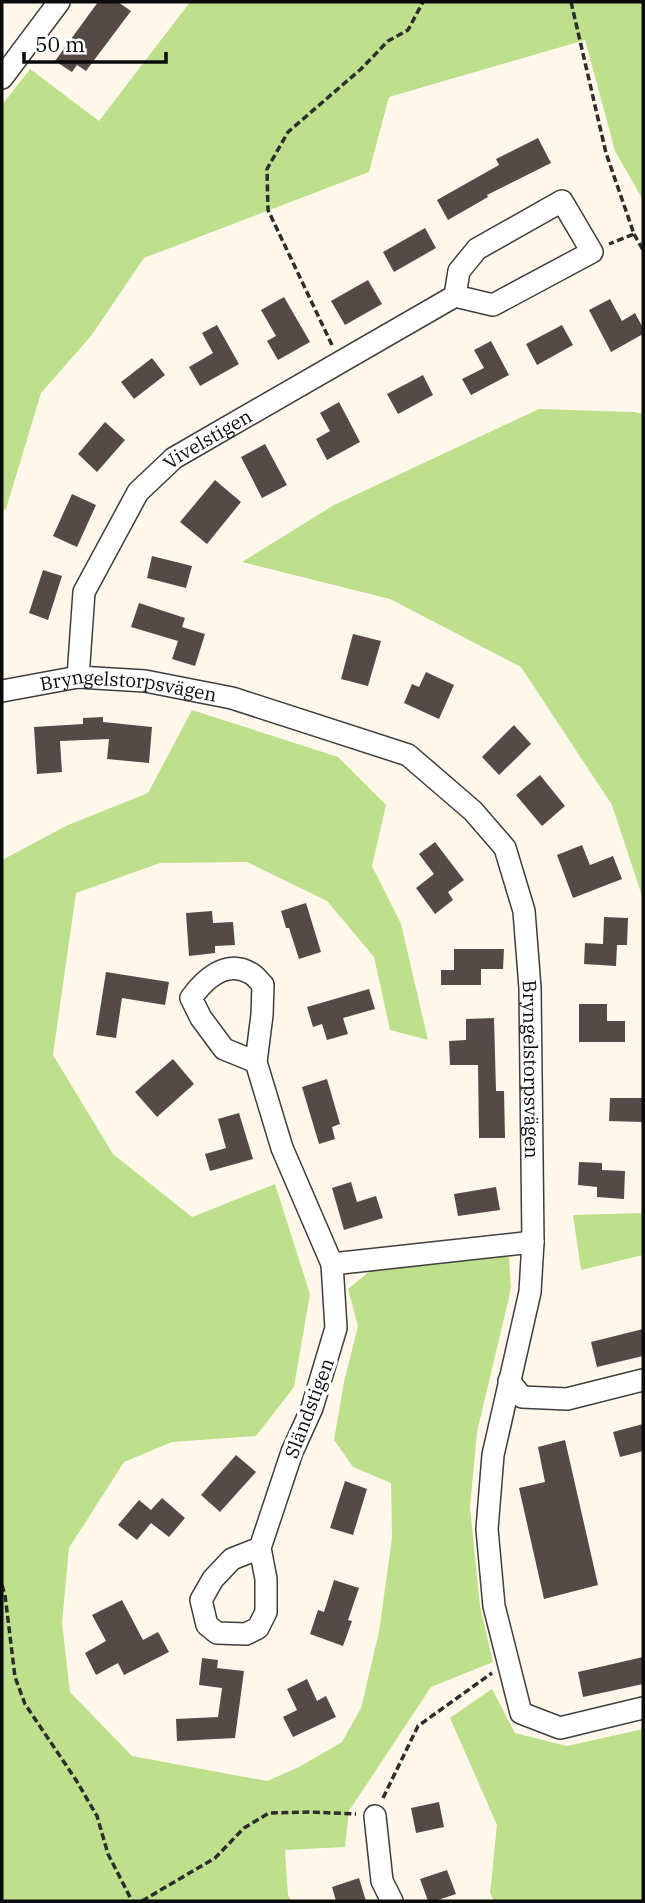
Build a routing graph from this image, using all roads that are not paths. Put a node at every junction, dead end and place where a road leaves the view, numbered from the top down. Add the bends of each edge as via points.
1 (59, 2) edge
2 (2, 78) edge
3 (455, 296) junction
4 (78, 677) junction
5 (2, 691) edge
6 (256, 1062) dead end
7 (533, 1242) junction
8 (332, 1264) junction
9 (643, 1380) edge
10 (509, 1381) junction
11 (260, 1548) dead end
12 (643, 1708) edge
13 (375, 1816) road end
14 (392, 1901) edge

1 - 2 street
3 - 3 street via 459,271 477,250 562,201 592,252 493,305
3 - 4 street, Vivelstigen via 174,458 138,492 85,592
4 - 5 street, Bryngelstorpsvägen
4 - 7 street, Bryngelstorpsvägen via 145,681 232,698 408,755 473,811 505,848 524,911 530,988
6 - 8 street, Sländstigen via 282,1148
7 - 8 street
7 - 10 street, Bryngelstorpsvägen via 530,1292
8 - 11 street, Sländstigen via 336,1328
9 - 10 street via 567,1399 522,1397
10 - 12 street, Bryngelstorpsvägen via 493,1455 487,1529 494,1606 521,1713 560,1727
13 - 14 street via 382,1881

